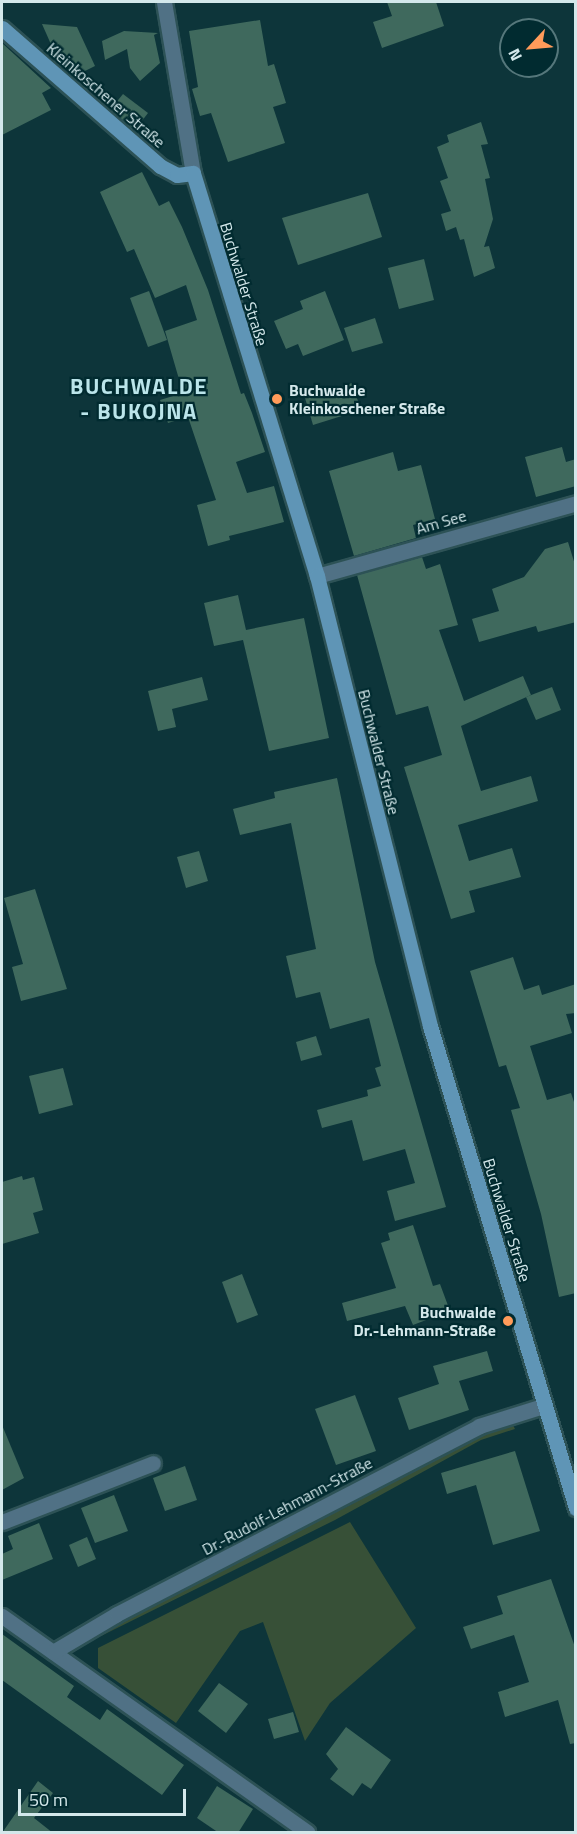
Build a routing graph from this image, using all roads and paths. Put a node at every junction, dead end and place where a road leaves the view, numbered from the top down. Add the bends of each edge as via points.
1 (164, 2) edge
2 (2, 28) edge
3 (193, 173) junction
4 (576, 503) edge
5 (316, 576) junction
6 (543, 1406) junction
7 (153, 1463) dead end
8 (576, 1508) edge
9 (2, 1522) edge
10 (2, 1616) edge
11 (53, 1652) junction
12 (307, 1833) edge

1 - 3 street, Buchwalder Straße
2 - 3 street, Kleinkoschener Straße via 160,166 177,175
3 - 5 street, Buchwalder Straße
4 - 5 street, Am See
5 - 6 street, Buchwalder Straße via 430,1026
6 - 8 street, Buchwalder Straße
6 - 11 street, Dr.-Rudolf-Lehmann-Straße via 479,1426 117,1614
7 - 9 street
10 - 11 street
11 - 12 street

